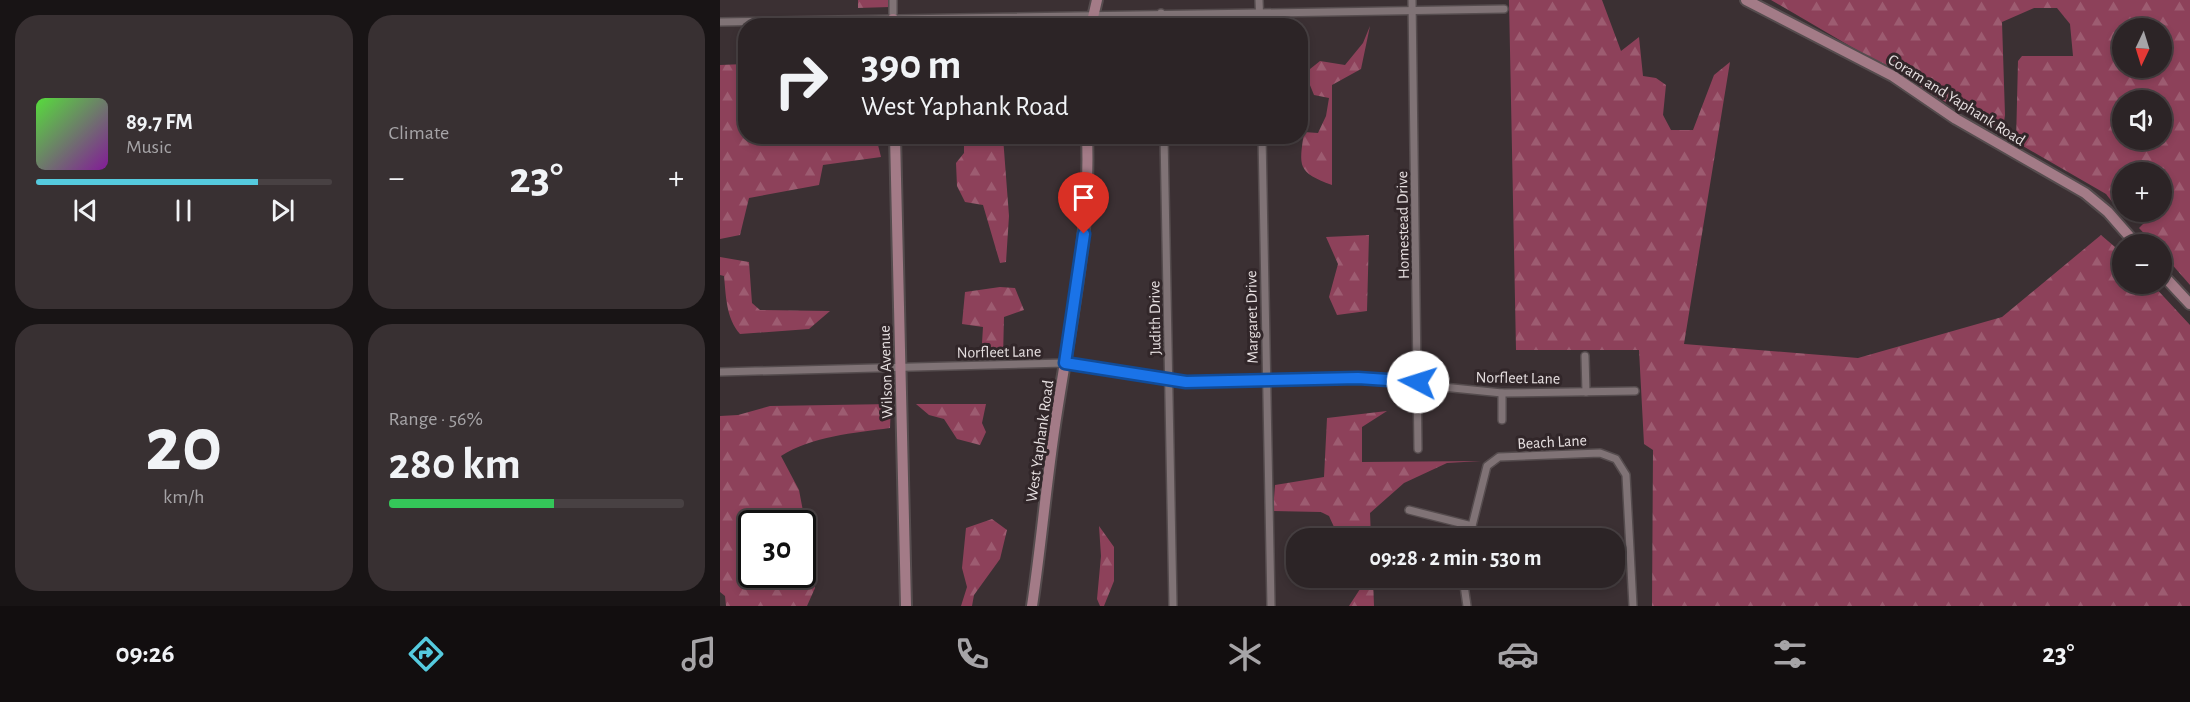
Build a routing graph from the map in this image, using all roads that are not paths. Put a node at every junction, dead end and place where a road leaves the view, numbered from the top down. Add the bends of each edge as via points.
1 (893, 0) edge
2 (1096, 0) edge
3 (1259, 0) edge
4 (1413, 0) edge
5 (1746, 0) edge
6 (1504, 9) dead end
7 (1413, 10) junction
8 (1260, 13) junction
9 (1161, 14) junction
10 (893, 18) edge
11 (1092, 18) edge
12 (1115, 18) edge
13 (1161, 18) edge
14 (1260, 18) edge
15 (720, 22) edge
16 (738, 22) edge
17 (895, 144) edge
18 (1088, 144) edge
19 (1164, 144) edge
20 (1262, 144) edge
21 (2127, 234) edge
22 (2172, 285) edge
23 (2190, 304) edge
24 (1585, 356) dead end
25 (1065, 363) junction
26 (900, 366) junction
27 (720, 372) edge
28 (1168, 379) junction
29 (1266, 381) junction
30 (1418, 382) junction
31 (1586, 392) junction
32 (1635, 392) dead end
33 (1502, 393) junction
34 (1502, 420) dead end
35 (1418, 449) dead end
36 (1408, 510) dead end
37 (1472, 526) joint
38 (1464, 588) edge
39 (906, 606) edge
40 (1032, 606) edge
41 (1173, 606) edge
42 (1271, 606) edge
43 (1467, 606) edge
44 (1633, 606) edge

1 - 10 street
2 - 11 street
3 - 8 street
4 - 7 street, Homestead Drive
5 - 21 street, Coram and Yaphank Road via 1894,76 1956,119 2085,193
6 - 7 street
7 - 8 street
7 - 30 street, Homestead Drive
8 - 9 street
8 - 14 street
9 - 12 street
9 - 13 street
15 - 16 street
17 - 26 street, Wilson Avenue
18 - 25 street, West Yaphank Road via 1084,234
19 - 28 street, Judith Drive
20 - 29 street, Margaret Drive
22 - 23 street
24 - 31 street
25 - 26 street, Norfleet Lane
25 - 28 street, Norfleet Lane
25 - 40 street, West Yaphank Road
26 - 27 street, Norfleet Lane
26 - 39 street, Wilson Avenue
28 - 29 street, Norfleet Lane
28 - 41 street, Judith Drive
29 - 30 street, Norfleet Lane via 1358,378
29 - 42 street, Margaret Drive
30 - 33 street, Norfleet Lane
30 - 35 street, Homestead Drive
31 - 32 street, Norfleet Lane
31 - 33 street, Norfleet Lane
33 - 34 street
36 - 37 street
37 - 44 street, Beach Lane via 1487,466 1499,457 1600,453 1616,459 1626,475
38 - 43 street

